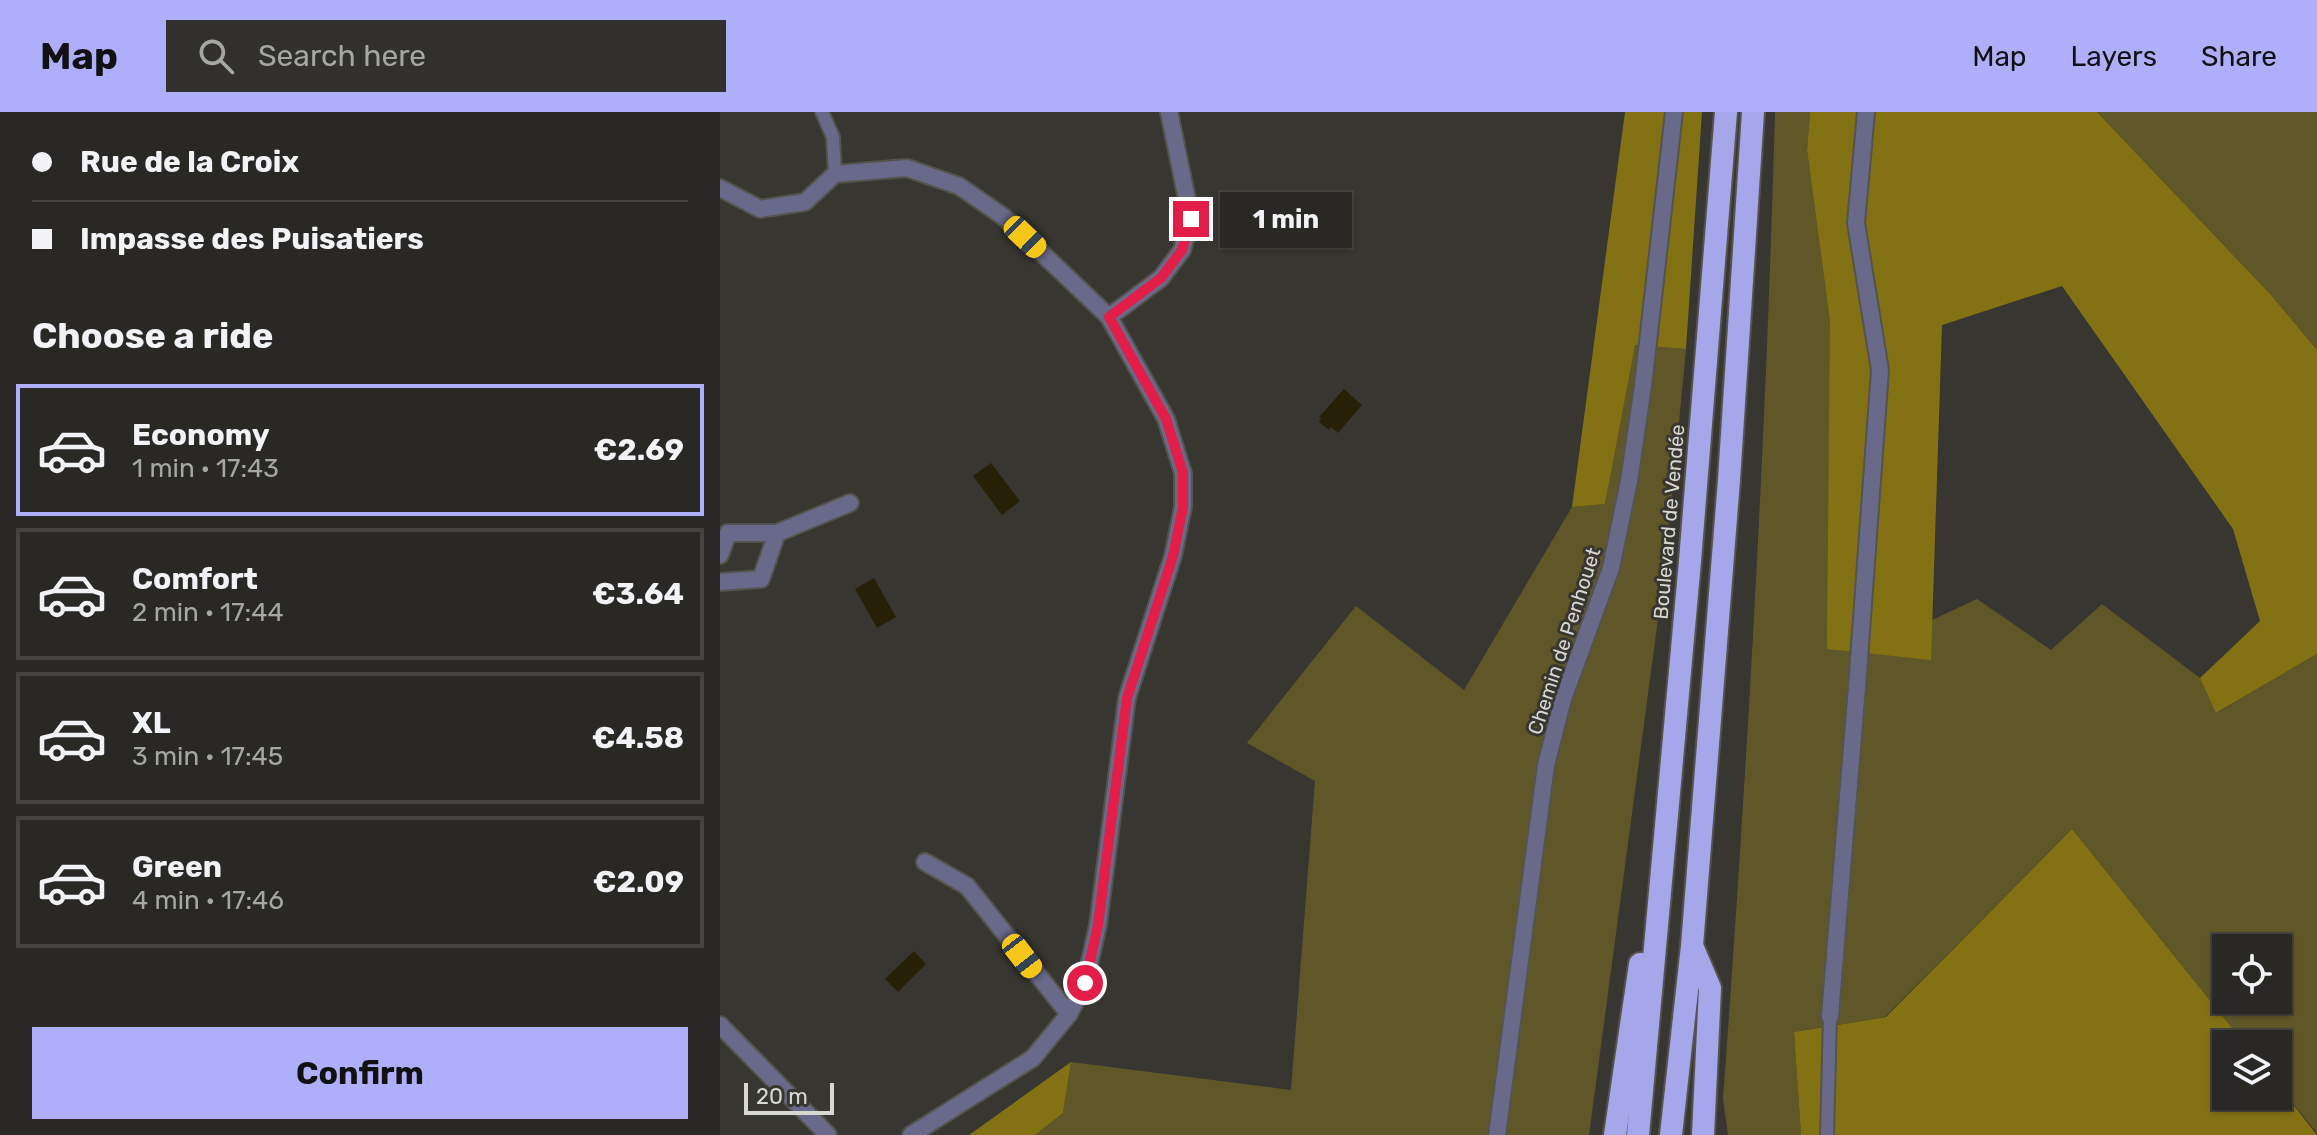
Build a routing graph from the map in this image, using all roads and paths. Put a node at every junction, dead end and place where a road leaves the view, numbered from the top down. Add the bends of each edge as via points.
1 (822, 112) edge
2 (1169, 112) edge
3 (1674, 112) edge
4 (1726, 112) edge
5 (1753, 112) edge
6 (1866, 112) edge
7 (835, 174) junction
8 (720, 188) edge
9 (1109, 317) junction
10 (850, 503) dead end
11 (777, 533) junction
12 (720, 555) edge
13 (720, 582) edge
14 (925, 862) dead end
15 (1656, 935) junction
16 (1692, 946) junction
17 (1069, 1014) junction
18 (1830, 1016) joint
19 (720, 1025) edge
20 (828, 1135) edge
21 (911, 1135) edge
22 (1497, 1135) edge
23 (1615, 1135) edge
24 (1638, 1135) edge
25 (1671, 1135) edge
26 (1703, 1135) edge
27 (1827, 1135) edge

1 - 7 lane via 833,137
2 - 9 street via 1191,219 1182,250 1161,278
3 - 22 street, Chemin de Penhouet via 1629,481 1611,568 1563,699 1546,765
4 - 15 highway, Boulevard de Vendée
5 - 16 highway
6 - 18 street via 1856,223 1880,370
7 - 8 street via 805,202 760,209
7 - 9 street via 907,168 959,186 1004,217
9 - 17 street via 1166,419 1183,473 1183,507 1173,556 1127,698 1098,925 1085,983
10 - 11 street
11 - 12 street via 728,533
11 - 13 street via 761,579
14 - 17 street via 967,886
15 - 23 highway via 1641,959
15 - 24 highway, Boulevard de Vendée
16 - 25 highway
16 - 26 highway via 1710,988
17 - 21 street via 1033,1058
18 - 27 lane
19 - 20 street

